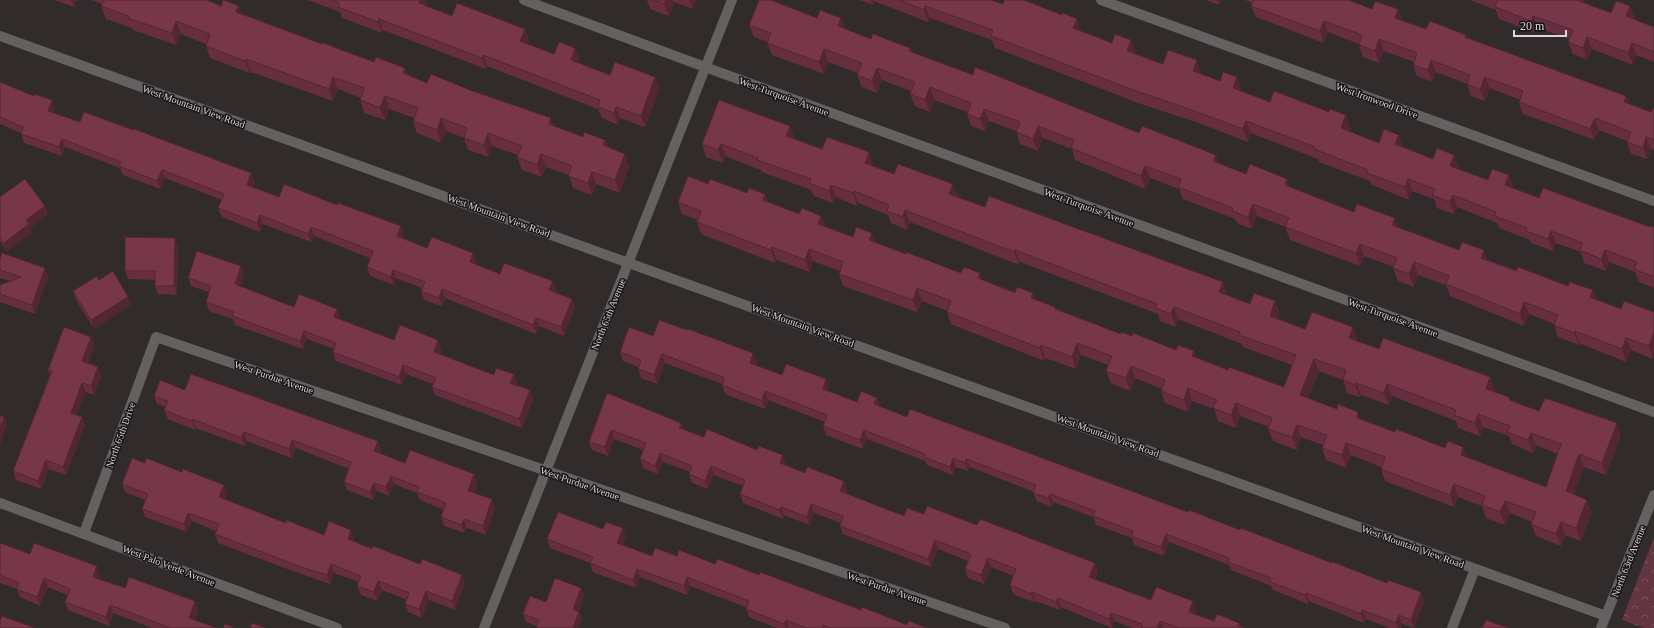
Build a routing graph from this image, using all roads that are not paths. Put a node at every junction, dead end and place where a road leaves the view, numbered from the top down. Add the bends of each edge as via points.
1 (524, 0) edge
2 (732, 0) edge
3 (1101, 0) edge
4 (0, 36) edge
5 (705, 67) junction
6 (1654, 201) edge
7 (628, 262) junction
8 (156, 337) joint
9 (1654, 412) edge
10 (546, 471) junction
11 (1654, 495) edge
12 (0, 503) edge
13 (84, 533) junction
14 (1475, 568) junction
15 (1606, 616) junction
16 (337, 628) edge
17 (484, 628) edge
18 (1005, 628) edge
19 (1452, 628) edge
20 (1601, 628) edge

1 - 5 street, West Turquoise Avenue
2 - 5 street, North 65th Avenue
3 - 6 street, West Ironwood Drive
4 - 7 street, West Mountain View Road
5 - 7 street, North 65th Avenue
5 - 9 street, West Turquoise Avenue
7 - 10 street, North 65th Avenue
7 - 14 street, West Mountain View Road
8 - 10 street, West Purdue Avenue
8 - 13 street, North 65th Drive
10 - 17 street, North 65th Avenue
10 - 18 street, West Purdue Avenue
11 - 15 street, North 63rd Avenue
12 - 13 street, West Palo Verde Avenue
13 - 16 street, West Palo Verde Avenue
14 - 15 street, West Mountain View Road
14 - 19 street
15 - 20 street, North 63rd Avenue

